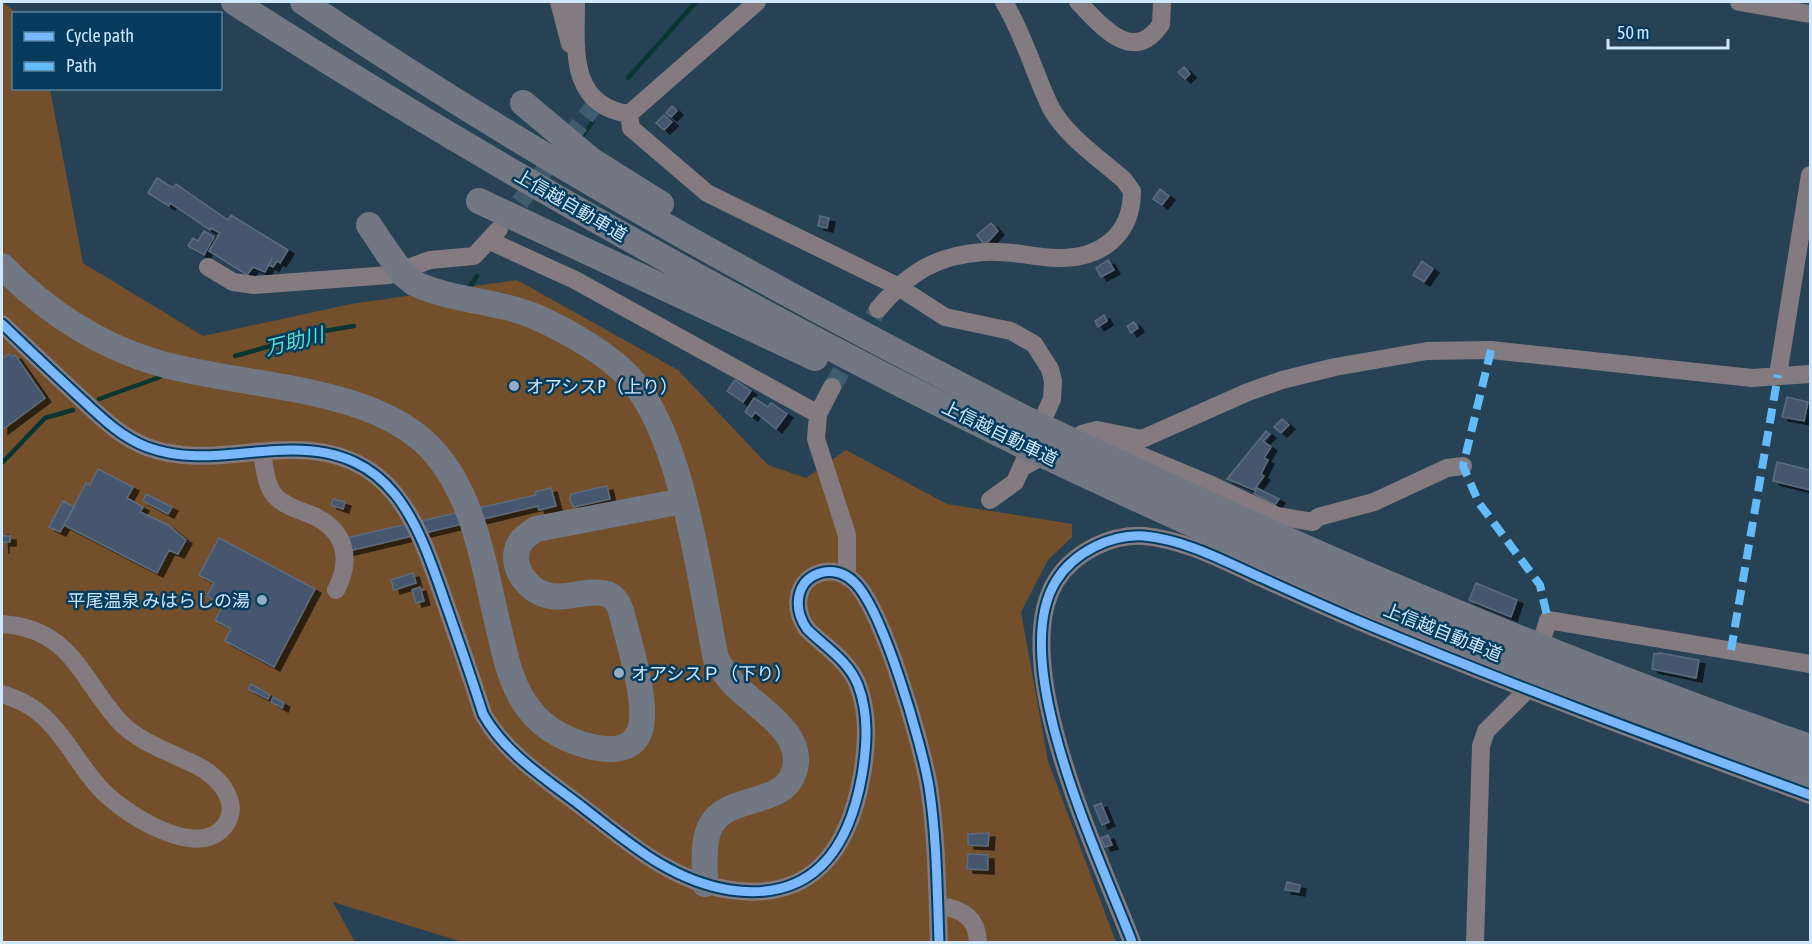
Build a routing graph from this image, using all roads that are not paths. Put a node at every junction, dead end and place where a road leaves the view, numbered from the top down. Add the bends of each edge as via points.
1 (234, 2) edge
2 (303, 2) edge
3 (559, 2) edge
4 (576, 2) edge
5 (757, 2) edge
6 (1004, 2) edge
7 (1078, 2) edge
8 (1162, 2) edge
9 (1739, 2) edge
10 (1810, 14) edge
11 (575, 66) junction
12 (523, 103) dead end
13 (629, 114) junction
14 (1810, 175) edge
15 (479, 201) dead end
16 (369, 225) dead end
17 (2, 266) edge
18 (208, 267) dead end
19 (897, 286) junction
20 (878, 309) tunnel mouth
21 (2, 324) edge
22 (895, 353) junction
23 (1810, 374) edge
24 (1778, 375) junction
25 (832, 387) tunnel mouth
26 (818, 414) junction
27 (1089, 432) junction
28 (1024, 444) junction
29 (262, 453) junction
30 (1463, 466) dead end
31 (683, 501) junction
32 (990, 501) dead end
33 (847, 577) junction
34 (336, 590) dead end
35 (2, 624) edge
36 (1810, 664) edge
37 (1527, 690) junction
38 (2, 694) edge
39 (1810, 747) edge
40 (1810, 773) edge
41 (1810, 795) edge
42 (705, 885) junction
43 (938, 906) junction
44 (939, 942) edge
45 (978, 942) edge
46 (1132, 942) edge
47 (1475, 942) edge

1 - 28 highway, 上信越自動車道 via 564,202 862,365
2 - 22 highway, 上信越自動車道 via 577,174
3 - 11 street
4 - 11 street
5 - 13 street
6 - 19 street via 1016,21 1052,109 1132,191 1129,218 1117,237 1075,257 1019,252 967,254 928,265
7 - 8 street via 1114,36 1134,43 1155,33 1163,16
9 - 10 street
11 - 13 street via 597,102 612,111
12 - 22 highway via 591,160
13 - 19 street via 631,128 707,193
14 - 24 street
15 - 28 highway via 844,371
16 - 31 highway, bridge via 403,274 414,283 449,297 536,317 620,369 643,396 660,430 675,466
17 - 31 highway via 56,313 123,351 178,368 359,405 382,414 424,442 451,474 466,505 518,691 539,721 577,743 621,749 637,738 641,730 643,706 621,611 608,594 560,597 533,590 519,572 521,541 543,527
18 - 26 street via 233,282 254,285 389,275 430,260 474,256 495,235
19 - 20 street
19 - 28 street via 945,317 1011,331 1041,352 1050,369 1053,390
21 - 29 street via 107,423 132,440 161,452 194,456
22 - 28 highway, 上信越自動車道
23 - 24 street
24 - 27 street via 1752,378 1491,350 1427,351 1282,380 1142,439 1107,431
25 - 26 street
26 - 33 street via 816,439 847,535
27 - 28 street
27 - 30 street via 1277,516 1313,522 1324,514 1374,502 1447,468
28 - 32 street via 1015,482
28 - 39 highway, 上信越自動車道, bridge via 1228,514 1592,666
28 - 40 highway, 上信越自動車道, bridge via 1218,537 1403,616 1585,690
29 - 34 street via 268,484 277,498 332,526 342,542 346,560
29 - 42 street via 291,450 334,456 388,484 423,538 490,726 516,754 646,856
31 - 42 highway via 716,659 731,682 787,734 795,763 784,787 732,808 716,819 706,841
33 - 42 street via 832,571 817,574 803,584 798,603 801,621 807,629 851,670 865,712 861,782 844,836 825,864 784,888 752,892
33 - 43 street via 861,590 877,620 920,744 929,788
35 - 38 street via 21,625 50,636 79,666 120,722 136,735 221,781 230,798 223,829 198,841 145,822 98,788 48,721 24,701
36 - 37 street via 1548,620
37 - 41 street
37 - 46 street via 1183,544 1130,536 1084,553 1065,570 1051,591 1044,617 1044,666 1072,792
37 - 47 street via 1486,731 1481,746
43 - 44 street
43 - 45 street via 956,909 971,918

